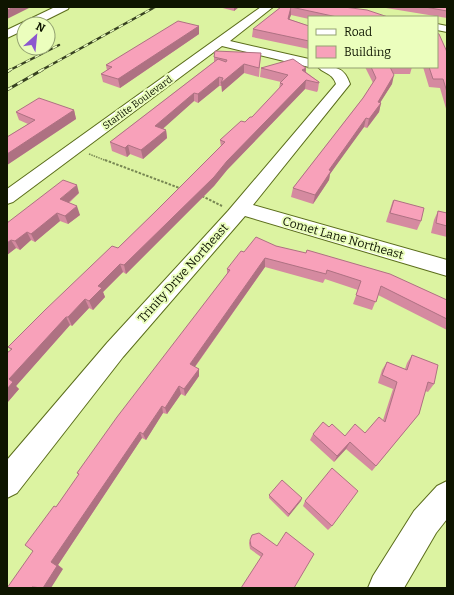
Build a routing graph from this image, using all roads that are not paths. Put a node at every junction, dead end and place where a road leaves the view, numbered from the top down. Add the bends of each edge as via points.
1 (268, 7) edge
2 (41, 9) dead end
3 (59, 9) edge
4 (45, 16) edge
5 (219, 42) junction
6 (308, 63) edge
7 (327, 68) edge
8 (7, 198) edge
9 (237, 211) junction
10 (447, 268) edge
11 (7, 483) edge
12 (447, 496) edge
13 (386, 588) edge

1 - 5 street, Starlite Boulevard
2 - 3 street
3 - 4 street
5 - 6 street
5 - 8 street, Starlite Boulevard
7 - 9 street, Trinity Drive Northeast via 342,78 343,84
9 - 10 street, Comet Lane Northeast
9 - 11 street, Trinity Drive Northeast via 115,350
12 - 13 street via 425,522

